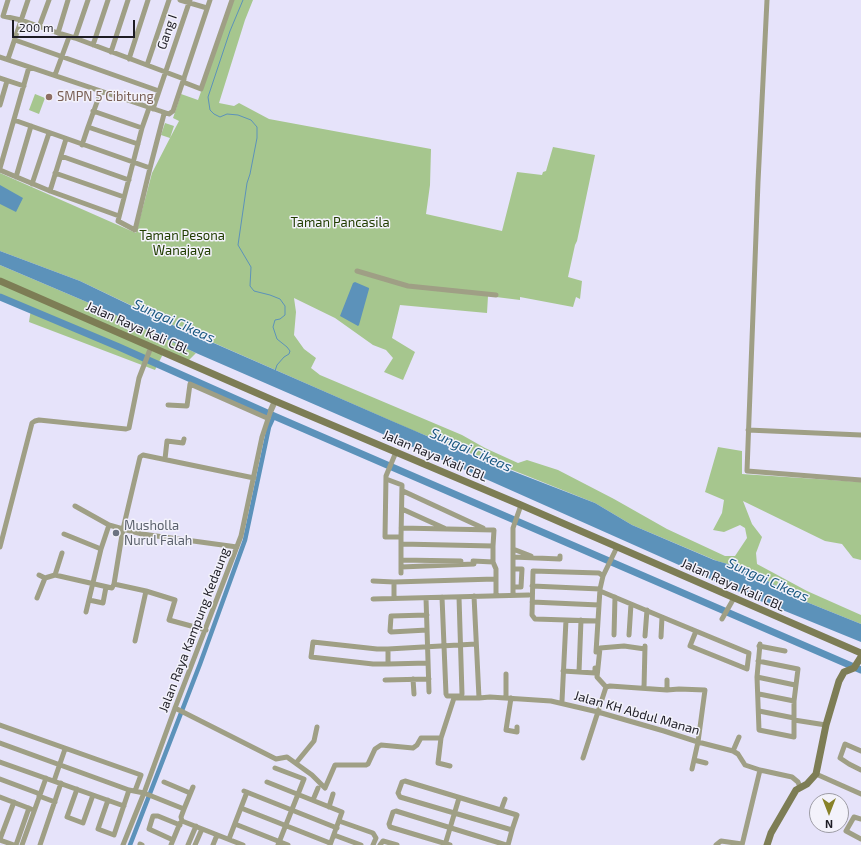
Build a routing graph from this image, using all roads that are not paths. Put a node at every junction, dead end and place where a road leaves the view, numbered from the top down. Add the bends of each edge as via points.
1 (8, 0) edge
2 (28, 0) edge
3 (49, 0) edge
4 (68, 0) edge
5 (88, 0) edge
6 (108, 0) edge
7 (128, 0) edge
8 (148, 0) edge
9 (169, 0) edge
10 (180, 0) edge
11 (210, 0) edge
12 (232, 0) edge
13 (767, 0) edge
14 (189, 1) edge
15 (207, 8) junction
16 (21, 20) junction
17 (40, 27) junction
18 (58, 33) junction
19 (69, 37) junction
20 (75, 38) junction
21 (15, 40) junction
22 (93, 45) junction
23 (111, 52) junction
24 (0, 57) edge
25 (62, 57) junction
26 (8, 59) junction
27 (129, 59) junction
28 (148, 65) junction
29 (29, 66) junction
30 (165, 71) junction
31 (55, 75) junction
32 (0, 78) edge
33 (183, 80) junction
34 (7, 81) junction
35 (24, 86) junction
36 (101, 91) junction
37 (159, 91) junction
38 (0, 105) edge
39 (151, 109) junction
40 (93, 111) junction
41 (164, 114) junction
42 (14, 120) junction
43 (31, 126) junction
44 (88, 127) junction
45 (142, 128) junction
46 (49, 133) junction
47 (66, 139) junction
48 (138, 144) junction
49 (82, 145) junction
50 (61, 156) junction
51 (134, 162) junction
52 (150, 168) junction
53 (0, 169) edge
54 (55, 173) junction
55 (16, 177) junction
56 (129, 180) junction
57 (32, 184) junction
58 (50, 191) junction
59 (124, 197) junction
60 (119, 216) junction
61 (357, 271) dead end
62 (0, 281) edge
63 (496, 295) dead end
64 (152, 347) junction
65 (275, 401) junction
66 (168, 405) dead end
67 (271, 410) joint
68 (267, 418) junction
69 (748, 430) junction
70 (861, 435) edge
71 (184, 439) dead end
72 (396, 452) junction
73 (165, 459) junction
74 (254, 478) junction
75 (386, 480) junction
76 (861, 480) edge
77 (403, 491) junction
78 (521, 505) junction
79 (75, 506) dead end
80 (402, 509) junction
81 (110, 524) junction
82 (401, 528) junction
83 (123, 529) junction
84 (446, 529) junction
85 (486, 530) junction
86 (64, 534) dead end
87 (401, 537) junction
88 (401, 544) junction
89 (493, 546) junction
90 (0, 547) edge
91 (237, 547) junction
92 (617, 547) junction
93 (101, 549) junction
94 (513, 549) junction
95 (62, 553) dead end
96 (560, 556) dead end
97 (513, 557) junction
98 (536, 558) junction
99 (401, 560) junction
100 (474, 561) junction
101 (493, 562) junction
102 (401, 567) junction
103 (513, 569) junction
104 (401, 573) dead end
105 (39, 575) dead end
106 (55, 575) junction
107 (603, 576) junction
108 (45, 578) junction
109 (495, 579) junction
110 (373, 581) dead end
111 (394, 582) junction
112 (92, 584) junction
113 (114, 584) junction
114 (532, 586) junction
115 (106, 587) junction
116 (513, 587) junction
117 (600, 590) junction
118 (146, 591) junction
119 (513, 595) junction
120 (528, 595) dead end
121 (474, 596) junction
122 (496, 596) junction
123 (442, 597) junction
124 (459, 597) junction
125 (615, 597) junction
126 (37, 598) dead end
127 (394, 598) junction
128 (426, 598) junction
129 (734, 598) junction
130 (372, 599) dead end
131 (89, 600) junction
132 (532, 602) junction
133 (631, 604) junction
134 (599, 605) junction
135 (647, 610) junction
136 (86, 612) dead end
137 (427, 614) junction
138 (662, 617) junction
139 (722, 619) dead end
140 (566, 620) junction
141 (582, 620) junction
142 (598, 621) junction
143 (206, 630) junction
144 (427, 630) junction
145 (696, 631) junction
146 (614, 635) dead end
147 (629, 635) dead end
148 (645, 636) dead end
149 (661, 637) dead end
150 (135, 641) dead end
151 (476, 644) junction
152 (444, 645) junction
153 (460, 645) junction
154 (428, 647) junction
155 (388, 648) junction
156 (785, 651) dead end
157 (861, 653) edge
158 (758, 661) junction
159 (857, 662) edge
160 (428, 663) junction
161 (388, 664) junction
162 (563, 671) junction
163 (579, 672) junction
164 (506, 674) dead end
165 (757, 677) junction
166 (413, 679) junction
167 (429, 679) junction
168 (385, 680) dead end
169 (668, 680) dead end
170 (795, 685) junction
171 (606, 686) junction
172 (644, 688) junction
173 (667, 690) junction
174 (429, 692) dead end
175 (414, 694) dead end
176 (758, 694) junction
177 (479, 698) junction
178 (508, 698) junction
179 (562, 701) dead end
180 (794, 702) junction
181 (176, 709) junction
182 (758, 711) junction
183 (598, 712) junction
184 (794, 719) junction
185 (0, 725) edge
186 (826, 725) junction
187 (317, 727) dead end
188 (517, 727) dead end
189 (739, 737) dead end
190 (441, 738) junction
191 (698, 742) junction
192 (0, 743) edge
193 (66, 748) junction
194 (733, 751) junction
195 (861, 751) edge
196 (583, 758) dead end
197 (694, 760) junction
198 (0, 762) edge
199 (296, 763) junction
200 (706, 763) dead end
201 (60, 764) junction
202 (450, 766) dead end
203 (275, 768) dead end
204 (692, 769) dead end
205 (760, 770) junction
206 (861, 770) edge
207 (816, 774) junction
208 (46, 778) junction
209 (0, 779) edge
210 (54, 781) junction
211 (164, 782) dead end
212 (267, 782) dead end
213 (61, 783) junction
214 (802, 786) junction
215 (193, 787) dead end
216 (318, 788) dead end
217 (77, 789) junction
218 (132, 790) junction
219 (190, 793) junction
220 (333, 794) dead end
221 (861, 794) edge
222 (40, 795) junction
223 (93, 795) junction
224 (147, 795) junction
225 (298, 795) junction
226 (0, 797) edge
227 (459, 798) junction
228 (505, 799) dead end
229 (108, 800) junction
230 (313, 800) junction
231 (14, 802) junction
232 (55, 802) junction
233 (124, 806) junction
234 (329, 807) junction
235 (241, 808) junction
236 (31, 809) junction
237 (184, 809) junction
238 (292, 810) junction
239 (501, 810) junction
240 (455, 813) junction
241 (861, 819) edge
242 (340, 821) junction
243 (181, 823) junction
244 (235, 824) junction
245 (196, 826) junction
246 (285, 826) junction
247 (337, 828) junction
248 (450, 828) junction
249 (202, 829) junction
250 (512, 830) junction
251 (217, 835) junction
252 (334, 835) junction
253 (0, 839) edge
254 (229, 839) junction
255 (861, 839) edge
256 (172, 842) edge
257 (279, 843) edge
258 (236, 844) edge
259 (330, 844) edge
260 (15, 845) edge
261 (22, 845) edge
262 (40, 845) edge
263 (123, 845) edge
264 (188, 845) edge
265 (195, 845) edge
266 (213, 845) edge
267 (243, 845) edge
268 (288, 845) edge
269 (361, 845) edge
270 (373, 845) edge
271 (380, 845) edge
272 (397, 845) edge
273 (447, 845) edge
274 (507, 845) edge
275 (716, 845) edge
276 (742, 845) edge
277 (767, 845) edge

1 - 16 street via 3,16
2 - 16 street
3 - 17 street
4 - 18 street
5 - 20 street
6 - 22 street
7 - 23 street
8 - 27 street
9 - 28 street
10 - 14 street
11 - 15 street
12 - 33 street via 201,89
13 - 69 street
14 - 15 street
14 - 30 street, Gang I
15 - 33 street
16 - 17 street
16 - 21 street
17 - 18 street
18 - 19 street
19 - 20 street
19 - 25 street
20 - 22 street
21 - 25 street
21 - 26 street
22 - 23 street
23 - 27 street
24 - 26 street
25 - 31 street
25 - 37 street
26 - 29 street
27 - 28 street
28 - 30 street
29 - 31 street
29 - 35 street
30 - 33 street
30 - 37 street, Gang I
31 - 36 street
32 - 34 street
33 - 41 street via 173,111
34 - 35 street
34 - 38 street
35 - 42 street
36 - 39 street
36 - 40 street
37 - 39 street, Gang I
39 - 41 street
39 - 45 street, Gang I
40 - 44 street
40 - 45 street
41 - 52 street
42 - 43 street
42 - 53 street
43 - 46 street
43 - 55 street
44 - 48 street
44 - 49 street
45 - 48 street, Gang I
46 - 47 street
46 - 57 street
47 - 49 street
47 - 50 street
48 - 51 street, Gang I
49 - 51 street
50 - 54 street
50 - 56 street
51 - 52 street
51 - 56 street, Gang I
52 - 60 street via 135,230 118,221
53 - 55 street
54 - 58 street
54 - 59 street
55 - 57 street
56 - 59 street, Gang I
57 - 58 street
58 - 60 street
59 - 60 street, Gang I
61 - 63 street via 408,286
62 - 64 main road, Jalan Raya Kali CBL
64 - 65 main road, Jalan Raya Kali CBL
64 - 90 street via 138,378 129,428 39,420 32,423
65 - 67 street
65 - 72 main road, Jalan Raya Kali CBL
66 - 68 street via 187,406 190,384
67 - 68 street, Jalan Raya Kampung Kedaung
68 - 74 street, Jalan Raya Kampung Kedaung
69 - 70 street
69 - 76 street via 747,471
71 - 73 street via 183,443 167,441
72 - 75 street
72 - 78 main road, Jalan Raya Kali CBL
73 - 74 street
73 - 83 street via 145,454 140,458
74 - 91 street, Jalan Raya Kampung Kedaung
75 - 77 street via 402,485
75 - 87 street via 385,537
77 - 80 street
77 - 85 street
78 - 92 main road, Jalan Raya Kali CBL
78 - 94 street via 513,528
79 - 81 street
80 - 82 street
80 - 84 street
81 - 83 street
81 - 93 street
82 - 84 street
82 - 87 street
83 - 91 street
83 - 113 street
84 - 85 street
85 - 89 street via 494,530
86 - 93 street
87 - 88 street
88 - 89 street
88 - 99 street
89 - 101 street
91 - 143 street, Jalan Raya Kampung Kedaung
92 - 107 street
92 - 129 main road, Jalan Raya Kali CBL
93 - 112 street
94 - 97 street
94 - 98 street
95 - 106 street
96 - 98 street via 560,559
97 - 98 street
97 - 103 street
99 - 100 street
99 - 102 street
100 - 101 street
100 - 102 street via 474,564
101 - 109 street via 496,568
102 - 104 street
103 - 116 street
103 - 116 street via 522,569 521,587
105 - 108 street
106 - 108 street
106 - 112 street
107 - 114 street via 599,573 536,570 533,571
107 - 117 street
108 - 126 street
109 - 111 street
109 - 122 street
110 - 111 street
111 - 127 street
112 - 115 street
112 - 131 street
113 - 115 street via 112,588
113 - 118 street
114 - 117 street
114 - 132 street
115 - 131 street via 103,603
116 - 119 street
117 - 125 street
117 - 134 street
118 - 143 street via 175,600 169,620
118 - 150 street
119 - 120 street
119 - 122 street
121 - 122 street
121 - 124 street
121 - 151 street
123 - 124 street
123 - 128 street
123 - 152 street
124 - 153 street
125 - 133 street
125 - 146 street
127 - 128 street
127 - 130 street
128 - 137 street
129 - 139 street
129 - 157 main road, Jalan Raya Kali CBL
131 - 136 street
132 - 134 street
132 - 140 street via 532,615 535,618
133 - 135 street
133 - 147 street
134 - 142 street
135 - 138 street
135 - 148 street
137 - 144 street
137 - 144 street via 392,616 390,631
138 - 145 street
138 - 149 street
140 - 141 street
140 - 162 street
141 - 142 street
141 - 163 street
142 - 163 street via 595,673
143 - 181 street, Jalan Raya Kampung Kedaung
144 - 154 street
145 - 145 street via 690,646 747,669 748,653
151 - 153 street
151 - 177 street
152 - 153 street
152 - 153 street via 446,694 461,696
152 - 154 street
154 - 155 street
154 - 160 street
155 - 161 street
155 - 161 street via 313,642 310,657
156 - 158 street via 760,645
158 - 165 street
158 - 170 street via 798,669
159 - 186 main road via 844,672 839,681
160 - 161 street
160 - 167 street
162 - 163 street
162 - 179 street
164 - 178 street
165 - 170 street
165 - 176 street
166 - 167 street
166 - 168 street
166 - 175 street
167 - 174 street
169 - 173 street
170 - 180 street
171 - 172 street
171 - 172 street via 597,677 600,648 645,647
171 - 183 street
172 - 173 street
173 - 191 street via 705,690
176 - 180 street
176 - 182 street
177 - 178 street, Jalan KH Abdul Manan
177 - 190 street, Jalan KH Abdul Manan via 454,698
178 - 183 street, Jalan KH Abdul Manan via 551,702
178 - 188 street via 505,732 517,732
180 - 184 street
181 - 199 street via 276,759 286,756
181 - 224 street, Jalan Raya Kampung Kedaung
182 - 184 street
182 - 184 street via 759,730 794,737
183 - 191 street, Jalan KH Abdul Manan
183 - 196 street
184 - 186 street
185 - 193 street
186 - 207 main road
187 - 199 street via 314,741
189 - 194 street
190 - 199 street via 421,738 412,748 381,745 375,748 366,766 335,765 325,788
190 - 202 street via 438,763
191 - 194 street, Jalan KH Abdul Manan
191 - 197 street
192 - 201 street
193 - 201 street
193 - 218 street via 140,775
194 - 205 street via 745,765
195 - 206 street via 845,744 840,758
197 - 200 street
197 - 204 street
198 - 208 street
201 - 210 street
201 - 218 street
203 - 225 street via 304,779
205 - 214 street via 792,777
205 - 276 street
207 - 214 main road
207 - 221 street
208 - 210 street
208 - 222 street
209 - 222 street
210 - 213 street
211 - 219 street
212 - 225 street
213 - 217 street
213 - 232 street
214 - 277 main road via 796,790 771,833
215 - 219 street
216 - 230 street
217 - 223 street
217 - 223 street via 67,817 83,823
218 - 224 street
218 - 233 street
219 - 237 street
220 - 234 street
222 - 232 street
222 - 236 street
223 - 229 street
224 - 237 street
224 - 263 street, Jalan Raya Kampung Kedaung
225 - 230 street
225 - 238 street
226 - 231 street
227 - 239 street
227 - 240 street
227 - 240 street via 405,781 402,782 398,793 400,797
228 - 239 street
229 - 233 street
229 - 233 street via 98,829 114,835
230 - 234 street
231 - 236 street
231 - 253 street
232 - 262 street
234 - 242 street via 342,812
235 - 238 street via 246,792
235 - 244 street
235 - 246 street
236 - 260 street
236 - 261 street
237 - 243 street
238 - 246 street
238 - 247 street
239 - 250 street via 517,815
240 - 248 street
240 - 250 street
241 - 255 street via 854,817 846,831
242 - 247 street
242 - 270 street via 373,833 376,838
243 - 245 street
243 - 256 street
243 - 256 street via 153,816 150,830
244 - 254 street
244 - 257 street
245 - 249 street
245 - 264 street
246 - 257 street
246 - 259 street
247 - 252 street
248 - 273 street
248 - 273 street via 394,811 389,824 390,827
248 - 274 street
249 - 251 street
249 - 265 street
250 - 274 street
251 - 254 street
251 - 266 street
252 - 259 street
252 - 269 street
253 - 260 street
254 - 258 street
257 - 268 street
258 - 267 street
260 - 261 street
271 - 272 street via 383,841
275 - 276 street via 721,841

